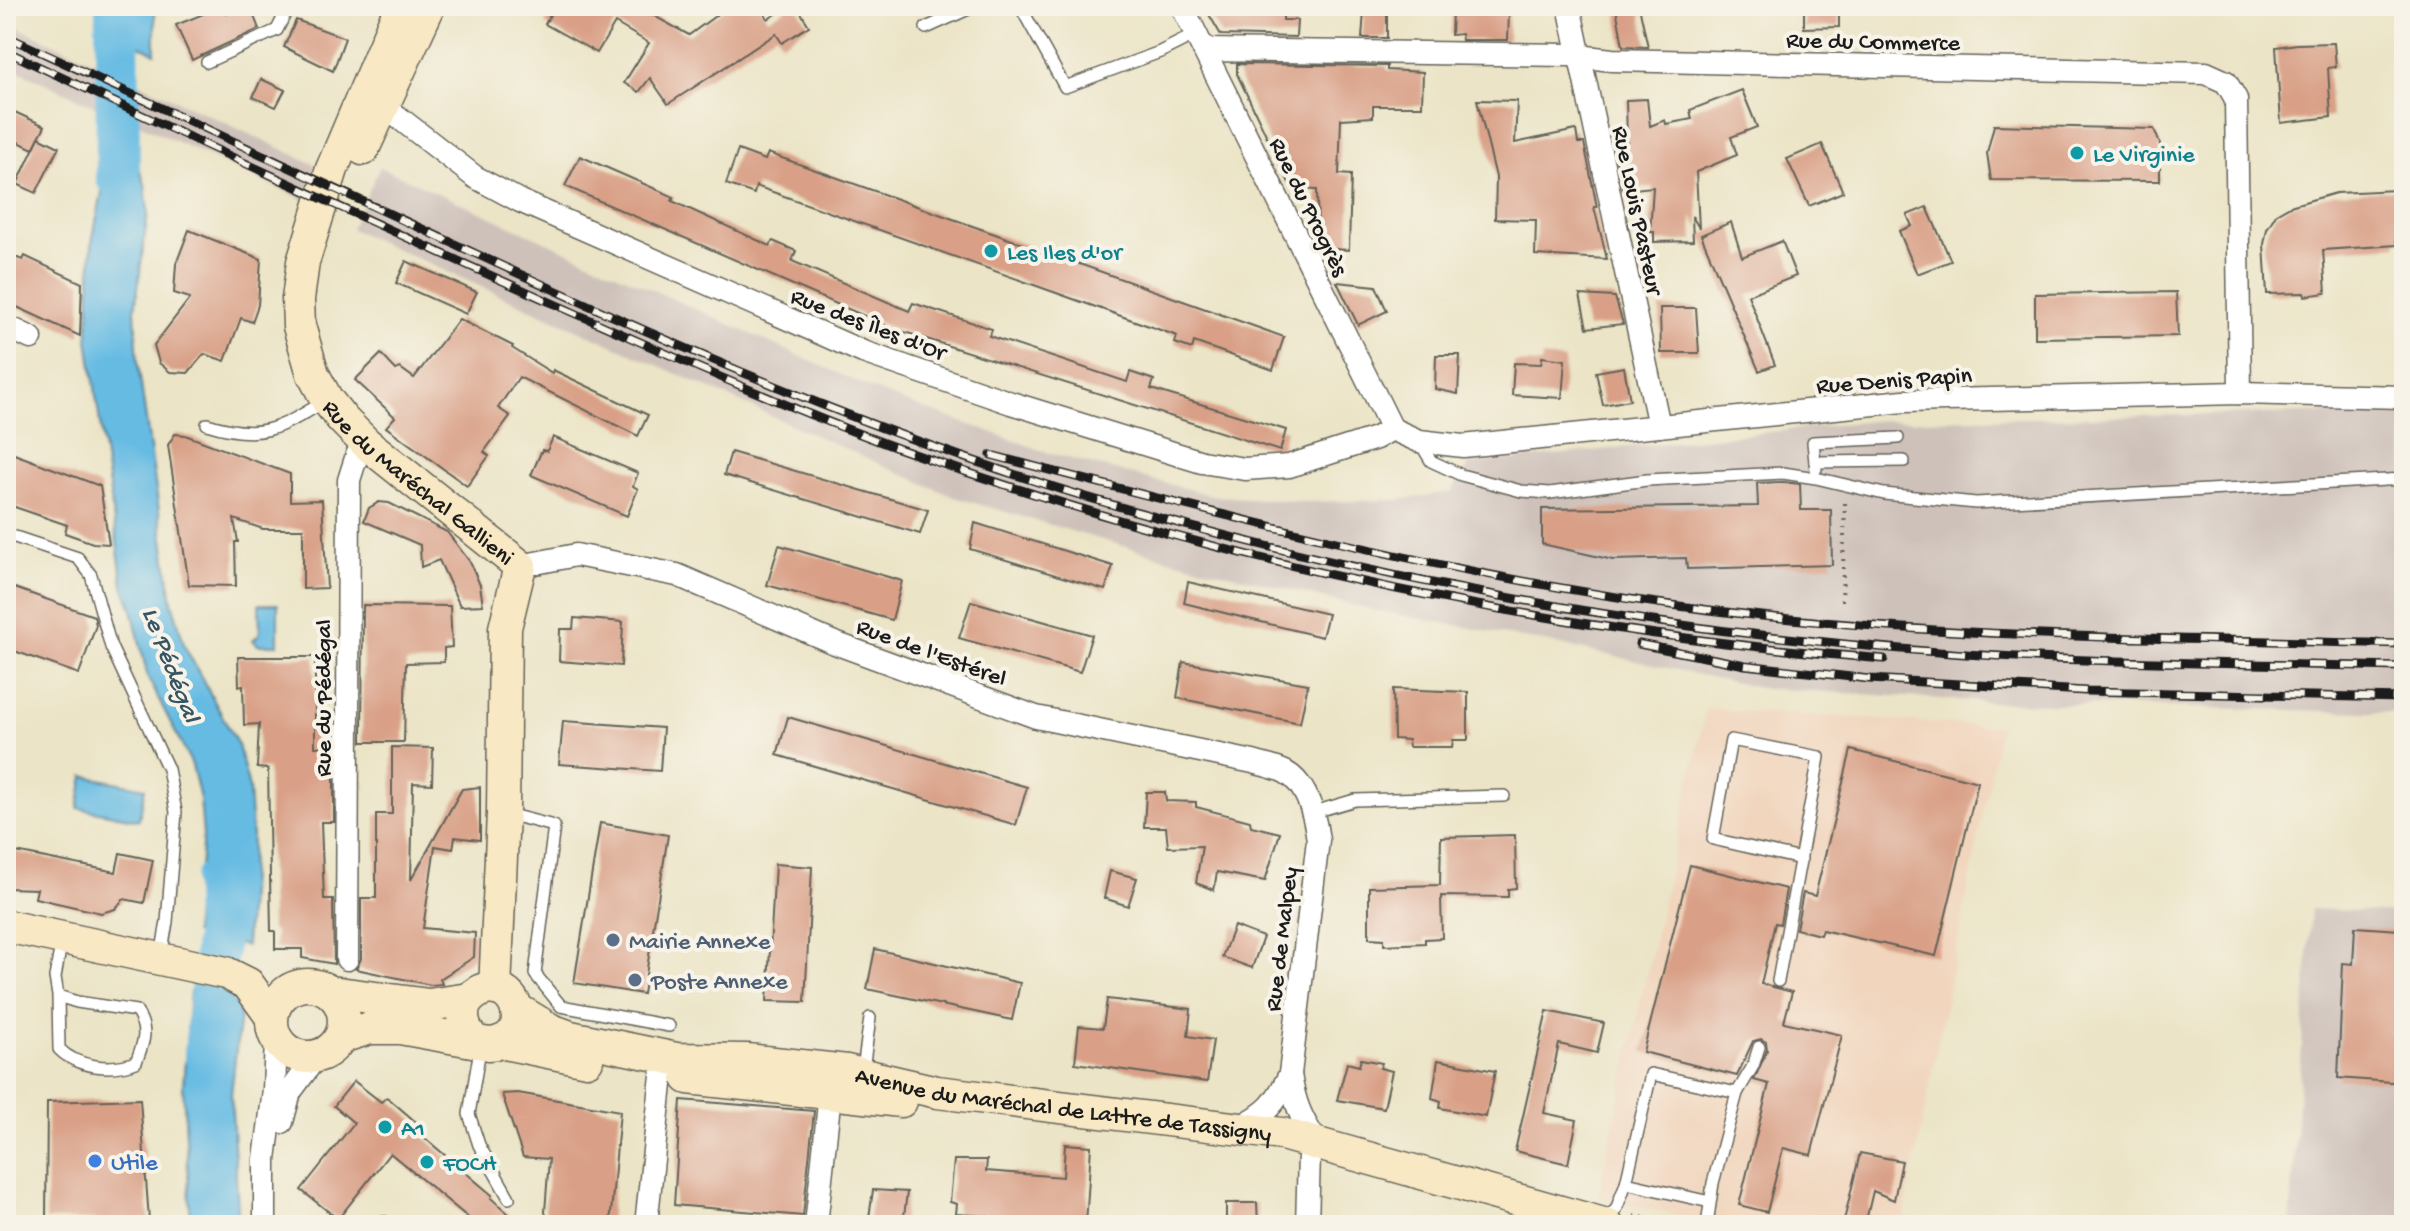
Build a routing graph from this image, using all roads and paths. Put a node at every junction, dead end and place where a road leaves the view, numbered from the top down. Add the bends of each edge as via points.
1 (289, 6) edge
2 (401, 6) edge
3 (429, 6) edge
4 (975, 6) edge
5 (1020, 6) edge
6 (1182, 6) edge
7 (1569, 6) edge
8 (926, 28) dead end
9 (1200, 42) junction
10 (1580, 57) junction
11 (207, 62) dead end
12 (371, 104) junction
13 (6, 326) edge
14 (31, 338) dead end
15 (2240, 393) junction
16 (2404, 397) edge
17 (327, 400) junction
18 (207, 424) dead end
19 (1659, 426) junction
20 (1392, 429) junction
21 (1898, 438) dead end
22 (1419, 441) junction
23 (367, 444) junction
24 (1904, 461) dead end
25 (1815, 462) junction
26 (1816, 478) junction
27 (2404, 479) edge
28 (1846, 485) junction
29 (6, 534) edge
30 (520, 566) junction
31 (1842, 601) dead end
32 (1504, 796) dead end
33 (1314, 812) junction
34 (503, 813) junction
35 (1801, 859) junction
36 (6, 926) edge
37 (62, 938) junction
38 (347, 959) dead end
39 (171, 961) junction
40 (1778, 981) dead end
41 (245, 982) junction
42 (297, 986) junction
43 (331, 992) junction
44 (58, 996) junction
45 (494, 999) junction
46 (870, 1018) dead end
47 (669, 1026) dead end
48 (274, 1028) junction
49 (341, 1037) junction
50 (485, 1042) junction
51 (1759, 1047) dead end
52 (316, 1057) junction
53 (860, 1074) junction
54 (1290, 1074) junction
55 (662, 1075) junction
56 (743, 1084) junction
57 (1737, 1093) junction
58 (830, 1094) junction
59 (1238, 1128) junction
60 (1313, 1148) junction
61 (1626, 1183) junction
62 (509, 1198) dead end
63 (1710, 1202) junction
64 (1599, 1221) edge
65 (385, 1222) dead end
66 (265, 1225) edge
67 (277, 1225) edge
68 (356, 1225) edge
69 (646, 1225) edge
70 (816, 1225) edge
71 (1307, 1225) edge
72 (1679, 1225) edge
73 (1707, 1225) edge

1 - 11 lane via 277,30
2 - 12 main road, Rue du Maréchal Gallieni
3 - 12 main road, Rue du Maréchal Gallieni
4 - 8 lane
5 - 9 lane via 1065,87
6 - 9 street, Rue du Progrès
7 - 10 street, Rue Louis Pasteur
9 - 10 street, Rue du Commerce
9 - 20 street, Rue du Progrès
10 - 15 street, Rue du Commerce via 2206,73 2226,82 2236,99
10 - 19 street, Rue Louis Pasteur
12 - 17 main road, Rue du Maréchal Gallieni via 332,169 303,262 299,326
12 - 20 street, Rue des Îles d'Or via 398,117 463,169 520,201 852,348 1011,403 1202,462 1245,469 1289,466
13 - 14 street
15 - 16 street, Rue Denis Papin
15 - 19 street, Rue Denis Papin via 1904,401
17 - 18 lane via 282,427 257,432 231,432
17 - 23 main road, Rue du Maréchal Gallieni
19 - 22 street, Rue Denis Papin via 1463,446
20 - 22 street, Rue Denis Papin
21 - 25 lane via 1813,442
22 - 26 lane via 1431,461 1521,491 1550,493 1708,476 1783,473
23 - 30 main road, Rue du Maréchal Gallieni
23 - 38 street, Rue du Pédégal via 357,455 349,480
24 - 25 lane
25 - 26 lane
26 - 28 lane
27 - 28 lane via 1976,503
28 - 31 path
29 - 39 lane via 78,558 91,575 111,647 168,769 176,812 167,922
30 - 33 street, Rue de l'Estérel via 576,555 677,575 832,642 1036,717 1287,773
30 - 34 main road, Rue du Maréchal Gallieni via 505,628
32 - 33 lane via 1355,800
33 - 54 street, Rue de Malpey via 1318,840
34 - 45 main road, Rue du Maréchal Gallieni
34 - 47 lane via 554,826 535,974 561,1006
35 - 35 lane via 1819,757 1731,740 1713,839
35 - 40 lane
36 - 37 main road
37 - 39 main road
37 - 44 lane via 55,977
39 - 41 main road
41 - 42 main road
41 - 48 main road
42 - 43 main road
42 - 48 main road via 276,1002
43 - 45 main road via 429,1005
43 - 49 main road via 344,1016
44 - 44 lane via 136,1011 145,1023 136,1062 120,1068 72,1062 59,1049
45 - 50 main road via 514,1031
45 - 50 main road, Rue du Maréchal Gallieni via 463,1013 463,1022
45 - 53 main road, Avenue du Maréchal de Lattre de Tassigny via 551,1030 630,1050 676,1059 747,1060
46 - 53 lane
48 - 52 main road via 292,1054
48 - 66 street
49 - 50 main road, Avenue du Maréchal de Lattre de Tassigny via 379,1027
49 - 52 main road
50 - 55 main road, Avenue du Maréchal de Lattre de Tassigny
50 - 62 lane via 469,1114 479,1145
51 - 57 lane
52 - 67 street via 284,1108
53 - 56 lane via 857,1080 833,1082 758,1075
53 - 59 main road, Avenue du Maréchal de Lattre de Tassigny via 937,1092
54 - 59 street, Rue de Malpey via 1278,1100
54 - 60 street, Rue de Malpey
55 - 56 main road, Avenue du Maréchal de Lattre de Tassigny
55 - 69 street
56 - 58 main road, Avenue du Maréchal de Lattre de Tassigny
57 - 61 lane via 1651,1074
57 - 63 lane
58 - 60 main road, Avenue du Maréchal de Lattre de Tassigny
58 - 70 street
59 - 60 main road, Avenue du Maréchal de Lattre de Tassigny via 1282,1134
60 - 64 main road, Avenue du Maréchal de Lattre de Tassigny
60 - 71 street
61 - 63 lane
61 - 64 lane via 1616,1210
63 - 73 lane
64 - 72 path
65 - 68 lane

